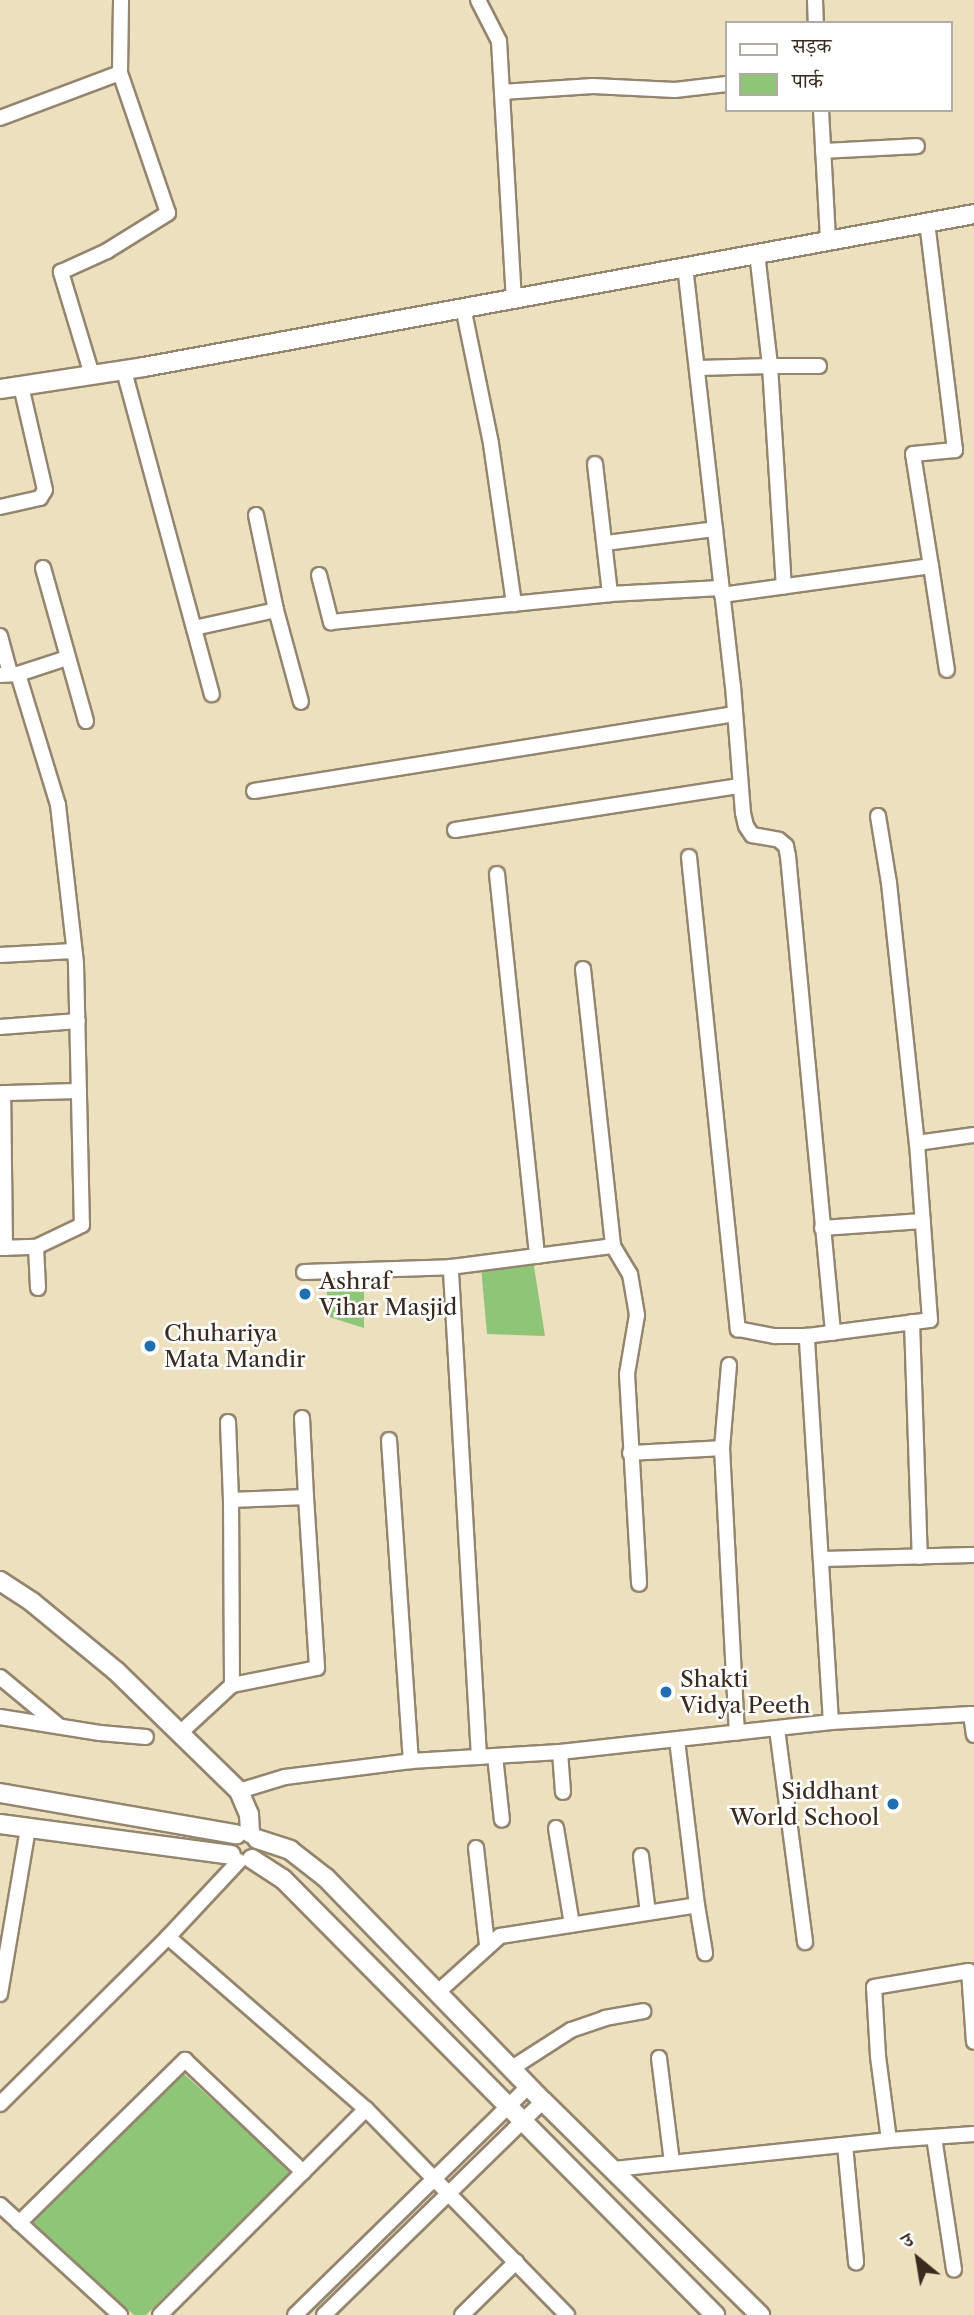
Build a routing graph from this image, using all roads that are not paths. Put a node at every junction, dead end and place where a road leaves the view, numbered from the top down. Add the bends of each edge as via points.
1 (121, 0) edge
2 (478, 0) edge
3 (815, 0) edge
4 (816, 21) edge
5 (120, 72) junction
6 (726, 84) edge
7 (502, 92) junction
8 (821, 112) edge
9 (0, 118) edge
10 (917, 146) dead end
11 (823, 151) junction
12 (974, 214) edge
13 (927, 222) junction
14 (828, 240) junction
15 (757, 253) junction
16 (685, 266) junction
17 (514, 298) junction
18 (463, 307) junction
19 (770, 366) junction
20 (819, 366) dead end
21 (698, 368) junction
22 (124, 370) junction
23 (92, 375) junction
24 (21, 386) junction
25 (0, 389) edge
26 (595, 464) dead end
27 (0, 507) edge
28 (256, 514) dead end
29 (715, 529) junction
30 (606, 542) junction
31 (932, 566) junction
32 (43, 568) dead end
33 (319, 575) dead end
34 (784, 587) junction
35 (722, 592) junction
36 (610, 594) junction
37 (514, 604) junction
38 (275, 610) junction
39 (194, 628) junction
40 (0, 636) edge
41 (67, 658) junction
42 (947, 670) dead end
43 (9, 674) edge
44 (212, 694) dead end
45 (300, 702) dead end
46 (735, 714) junction
47 (86, 721) dead end
48 (740, 786) junction
49 (254, 791) dead end
50 (878, 816) dead end
51 (455, 830) dead end
52 (689, 857) dead end
53 (497, 874) dead end
54 (73, 951) junction
55 (0, 955) edge
56 (583, 969) dead end
57 (78, 1021) junction
58 (0, 1027) edge
59 (79, 1091) junction
60 (974, 1135) edge
61 (917, 1143) junction
62 (2, 1147) edge
63 (923, 1221) junction
64 (822, 1228) junction
65 (613, 1246) junction
66 (36, 1247) junction
67 (3, 1248) edge
68 (537, 1256) junction
69 (451, 1267) junction
70 (304, 1272) dead end
71 (38, 1288) dead end
72 (912, 1322) junction
73 (833, 1333) junction
74 (807, 1336) junction
75 (729, 1365) dead end
76 (302, 1418) dead end
77 (228, 1423) dead end
78 (389, 1440) dead end
79 (722, 1448) junction
80 (630, 1453) junction
81 (306, 1497) junction
82 (231, 1500) junction
83 (974, 1555) edge
84 (920, 1558) junction
85 (821, 1559) junction
86 (0, 1581) edge
87 (639, 1584) dead end
88 (0, 1676) edge
89 (232, 1685) junction
90 (0, 1717) edge
91 (831, 1721) junction
92 (59, 1726) junction
93 (776, 1730) junction
94 (180, 1733) junction
95 (737, 1734) junction
96 (974, 1735) edge
97 (146, 1737) dead end
98 (677, 1740) junction
99 (560, 1752) junction
100 (495, 1756) junction
101 (480, 1757) junction
102 (411, 1761) junction
103 (239, 1791) junction
104 (563, 1791) dead end
105 (0, 1793) edge
106 (502, 1820) dead end
107 (0, 1824) edge
108 (556, 1828) dead end
109 (28, 1829) junction
110 (248, 1835) junction
111 (475, 1848) dead end
112 (641, 1856) dead end
113 (241, 1858) junction
114 (697, 1905) junction
115 (648, 1913) junction
116 (572, 1925) junction
117 (168, 1937) junction
118 (805, 1942) dead end
119 (487, 1945) junction
120 (705, 1952) dead end
121 (972, 1970) edge
122 (438, 1992) junction
123 (0, 1994) edge
124 (643, 2011) dead end
125 (974, 2042) edge
126 (659, 2058) dead end
127 (512, 2067) junction
128 (529, 2086) junction
129 (543, 2101) junction
130 (0, 2104) edge
131 (507, 2105) junction
132 (366, 2109) junction
133 (522, 2120) junction
134 (974, 2134) edge
135 (934, 2137) junction
136 (889, 2140) junction
137 (845, 2145) junction
138 (672, 2162) junction
139 (614, 2169) junction
140 (303, 2172) junction
141 (434, 2178) junction
142 (448, 2193) junction
143 (0, 2205) edge
144 (19, 2223) junction
145 (516, 2262) junction
146 (856, 2262) dead end
147 (954, 2269) dead end
148 (120, 2315) edge
149 (160, 2315) edge
150 (295, 2315) edge
151 (324, 2315) edge
152 (462, 2315) edge
153 (567, 2315) edge
154 (715, 2315) edge
155 (760, 2315) edge

1 - 5 street
2 - 7 street via 499,41
3 - 4 street
5 - 9 street
5 - 23 street via 168,213 107,251 61,272
6 - 7 street via 675,90 593,86
7 - 17 street
8 - 11 street
10 - 11 street
11 - 14 street
12 - 13 street
13 - 14 street
13 - 31 street via 955,450 914,454
14 - 15 street
15 - 16 street
15 - 19 street
16 - 17 street
16 - 21 street
17 - 18 street
18 - 22 street
18 - 37 street via 491,444
19 - 20 street
19 - 21 street
19 - 34 street
21 - 29 street
22 - 23 street
22 - 39 street
23 - 24 street
24 - 25 street
24 - 27 street via 45,490 32,502
26 - 30 street
28 - 38 street
29 - 30 street
29 - 35 street
30 - 36 street
31 - 34 street
31 - 42 street
32 - 41 street
33 - 37 street via 331,622
34 - 35 street
35 - 36 street
35 - 46 street
36 - 37 street
38 - 39 street
38 - 45 street
39 - 44 street
40 - 43 street
41 - 43 street
41 - 47 street
43 - 54 street via 58,805
46 - 48 street
46 - 49 street
48 - 51 street
48 - 64 street via 746,826 752,835 779,840 788,856
50 - 61 street
52 - 74 street via 738,1329
53 - 68 street
54 - 55 street
54 - 57 street
56 - 65 street
57 - 58 street
57 - 59 street
59 - 62 street via 3,1093
59 - 66 street via 82,1225
60 - 61 street
61 - 63 street
62 - 67 street
63 - 64 street
63 - 72 street via 930,1320
64 - 73 street
65 - 68 street
65 - 80 street via 631,1274 637,1315 627,1374
66 - 67 street
66 - 71 street
68 - 69 street
69 - 70 street
69 - 101 street
72 - 73 street
72 - 84 street
73 - 74 street
74 - 85 street
75 - 79 street
76 - 81 street
77 - 82 street
78 - 102 street
79 - 80 street
79 - 95 street
80 - 87 street
81 - 82 street
81 - 89 street via 317,1668
82 - 89 street
83 - 84 street
84 - 85 street
85 - 91 street
86 - 94 street via 116,1671
88 - 92 street
89 - 94 street
90 - 92 street
91 - 93 street
91 - 96 street via 971,1714
92 - 97 street
93 - 95 street
93 - 118 street
94 - 103 street
95 - 98 street
98 - 99 street
98 - 114 street
99 - 100 street
99 - 104 street
100 - 101 street
100 - 106 street
101 - 102 street
102 - 103 street via 285,1777
103 - 110 street via 249,1814
105 - 110 street
107 - 109 street
108 - 116 street
109 - 113 street
109 - 123 street
110 - 113 street via 258,1849
110 - 113 street via 230,1841
110 - 122 street via 290,1850 326,1878
111 - 119 street
112 - 115 street
113 - 117 street
113 - 131 street via 283,1880
114 - 115 street
114 - 120 street
115 - 116 street
116 - 119 street via 500,1936
117 - 130 street
117 - 132 street
119 - 122 street
121 - 125 street
121 - 136 street via 874,1987
122 - 127 street
124 - 127 street via 571,2030
126 - 138 street
127 - 128 street
128 - 129 street
128 - 131 street
129 - 133 street
129 - 139 street
131 - 133 street
131 - 141 street
132 - 140 street
132 - 141 street
133 - 142 street
133 - 154 street
134 - 135 street
135 - 136 street
135 - 147 street
136 - 137 street
137 - 138 street
137 - 146 street
138 - 139 street
139 - 155 street
140 - 144 street via 185,2060
140 - 149 street
141 - 142 street
141 - 150 street
142 - 145 street
142 - 151 street
143 - 144 street
144 - 148 street
145 - 152 street
145 - 153 street

